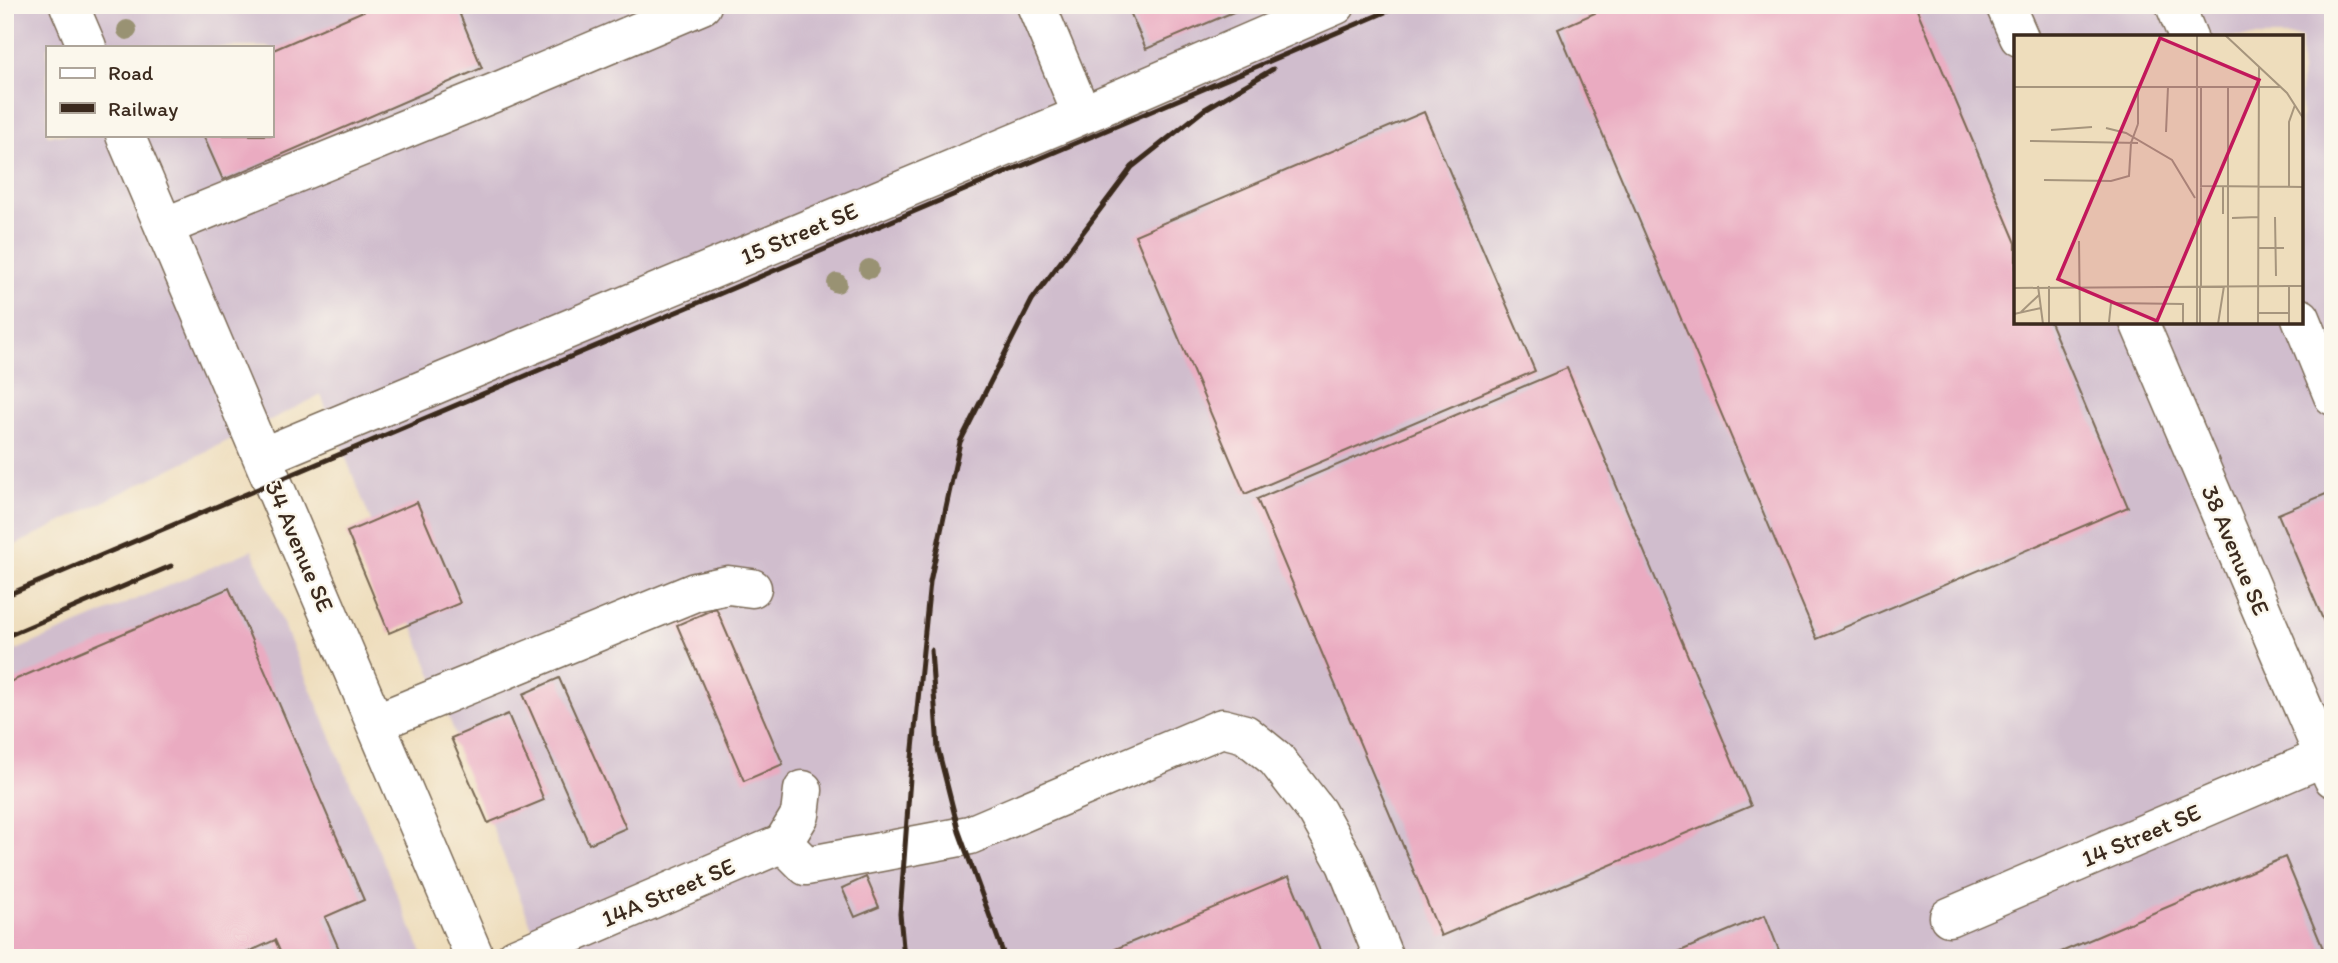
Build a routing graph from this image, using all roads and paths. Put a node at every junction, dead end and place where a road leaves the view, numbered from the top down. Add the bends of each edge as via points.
1 (69, 5) edge
2 (702, 5) edge
3 (1036, 5) edge
4 (1336, 5) edge
5 (2005, 5) edge
6 (2175, 5) edge
7 (2017, 35) edge
8 (2187, 35) edge
9 (87, 46) edge
10 (1082, 115) junction
11 (125, 136) edge
12 (164, 227) junction
13 (2303, 323) edge
14 (2140, 324) edge
15 (2333, 396) edge
16 (262, 457) junction
17 (752, 588) dead end
18 (374, 723) junction
19 (2330, 763) edge
20 (803, 790) dead end
21 (783, 843) junction
22 (1950, 917) dead end
23 (475, 958) edge
24 (515, 958) edge
25 (1384, 958) edge

1 - 9 street
2 - 12 street
3 - 10 street
4 - 10 street, 15 Street SE
5 - 7 street
6 - 8 street
10 - 16 street, 15 Street SE
11 - 12 street, 34 Avenue SE
12 - 16 street, 34 Avenue SE
13 - 15 street
14 - 19 street, 38 Avenue SE
16 - 18 street, 34 Avenue SE
17 - 18 street via 728,585 695,592
18 - 23 street, 34 Avenue SE
19 - 22 street, 14 Street SE
20 - 21 street via 800,815
21 - 24 street, 14A Street SE
21 - 25 street via 806,866 970,835 1222,728 1245,734 1276,758 1317,812 1346,864

